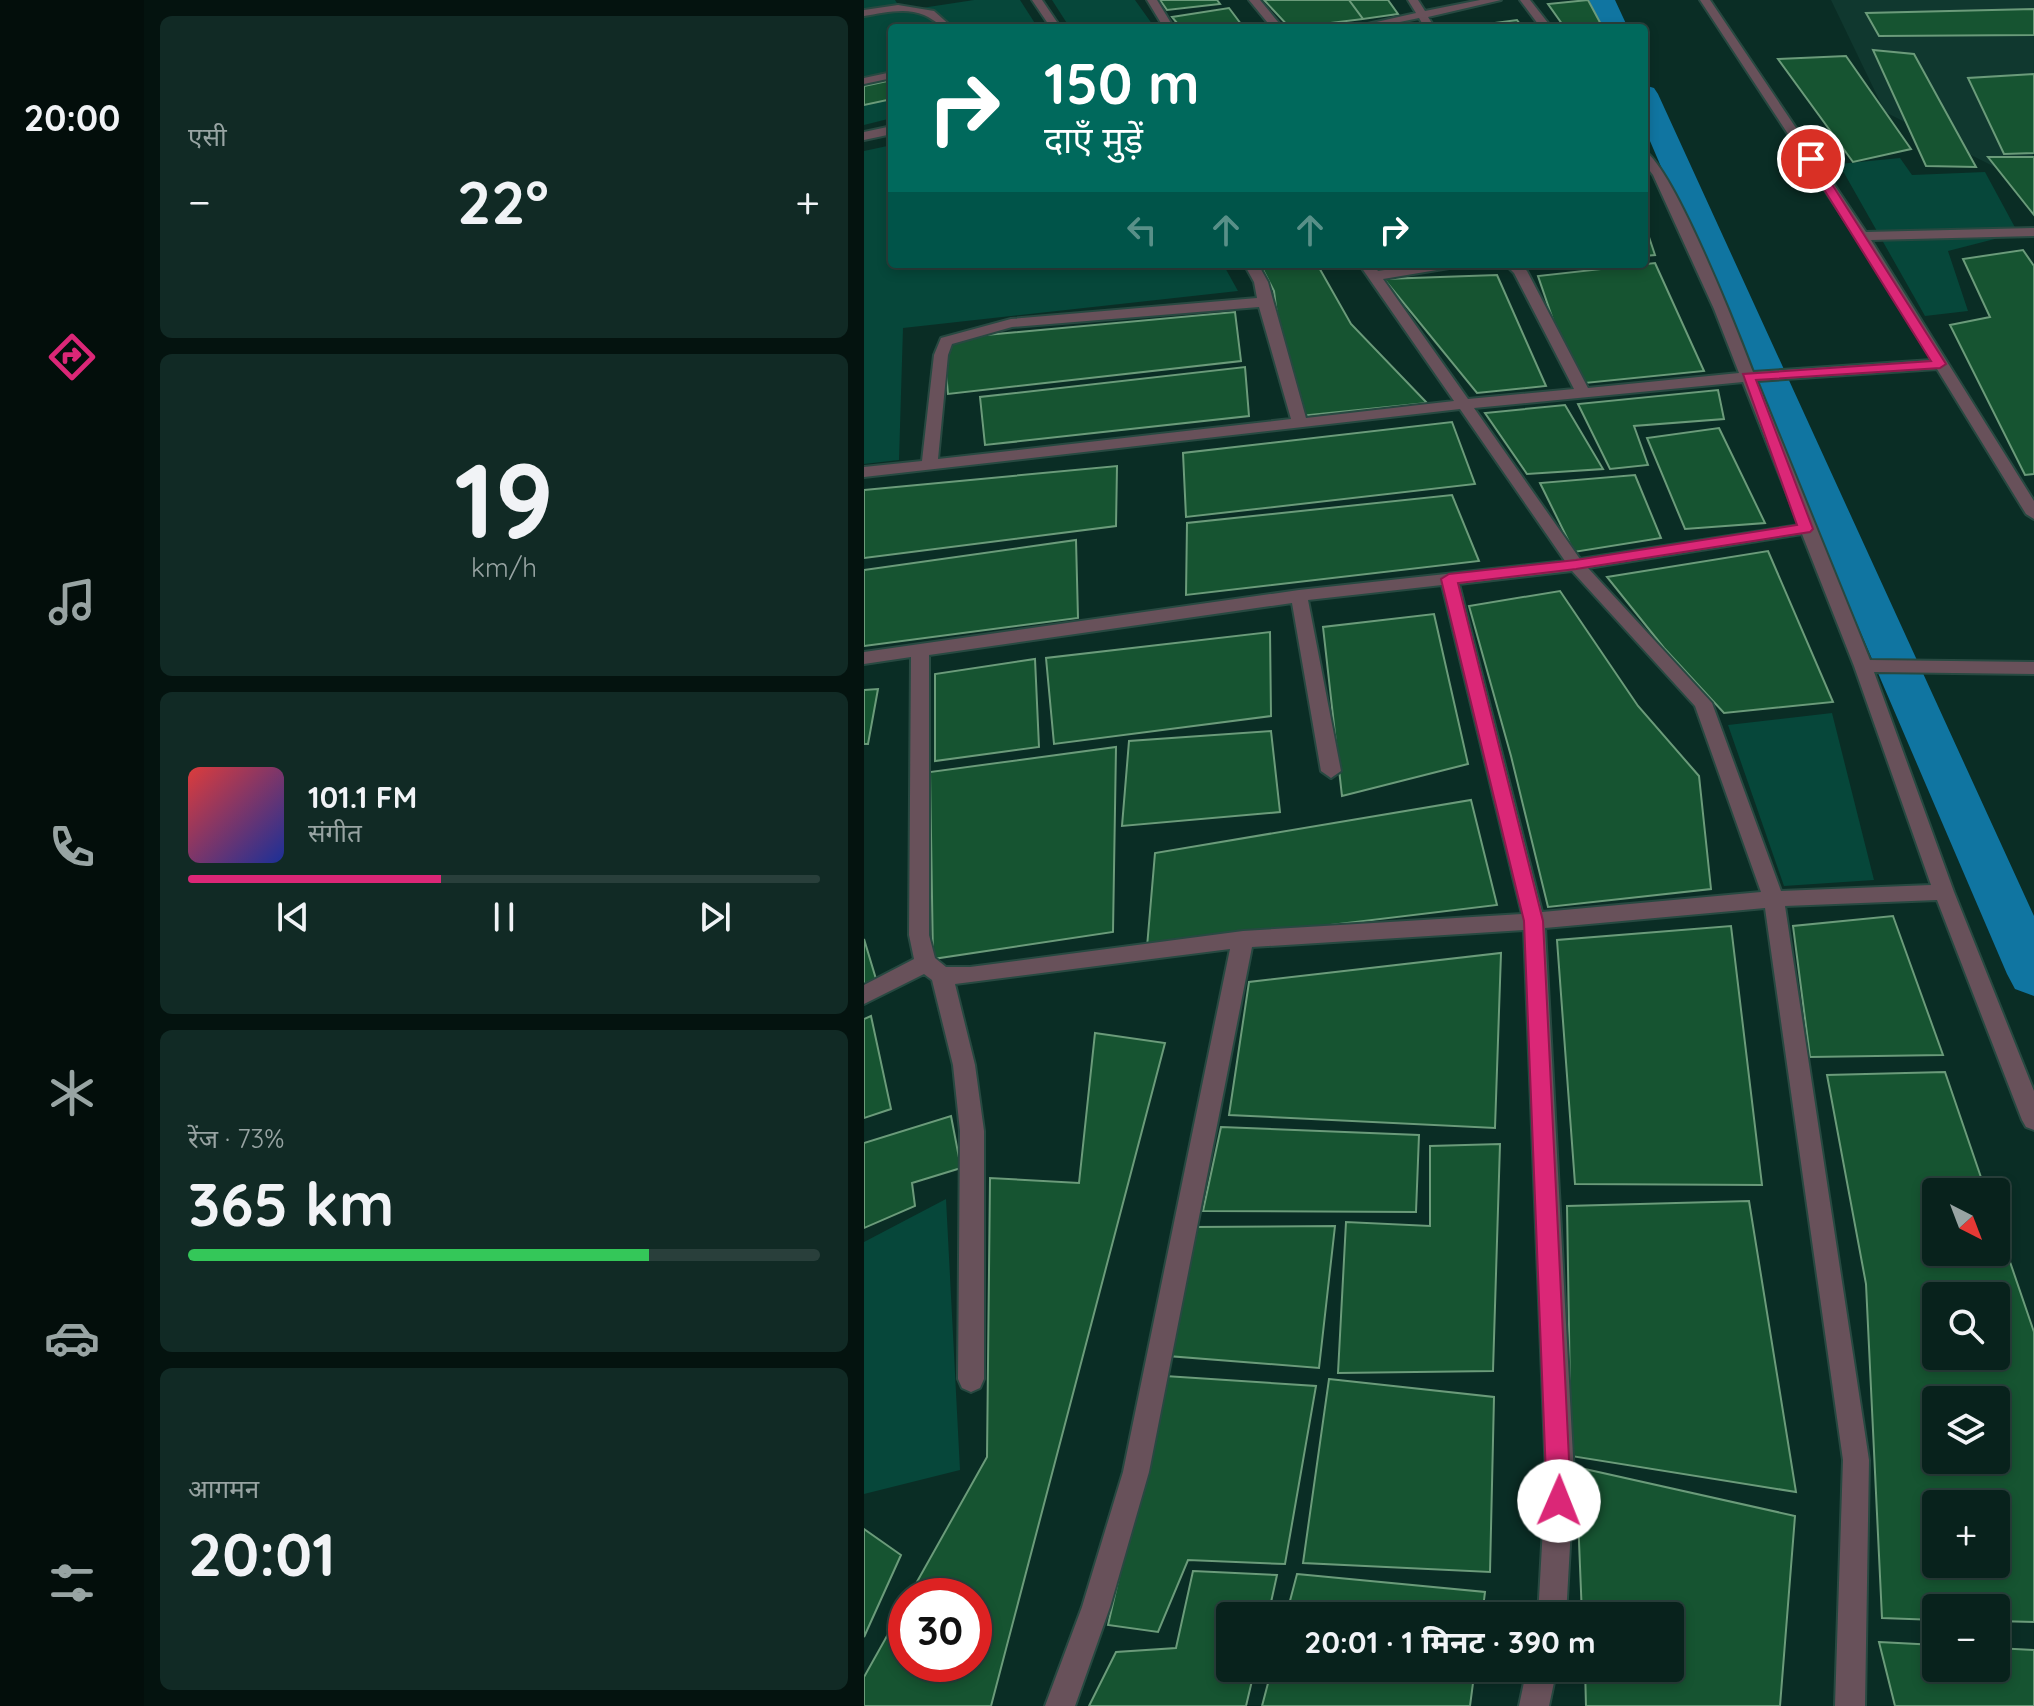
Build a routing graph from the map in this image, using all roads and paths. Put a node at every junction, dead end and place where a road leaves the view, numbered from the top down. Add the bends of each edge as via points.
1 (1037, 0) edge
2 (1152, 0) edge
3 (1254, 0) edge
4 (1413, 0) edge
5 (1496, 0) edge
6 (1525, 0) edge
7 (1712, 2) edge
8 (864, 13) edge
9 (1421, 13) junction
10 (945, 24) edge
11 (1053, 24) edge
12 (1167, 24) edge
13 (1275, 24) edge
14 (1373, 24) edge
15 (1428, 24) edge
16 (1544, 24) edge
17 (888, 76) edge
18 (864, 81) edge
19 (888, 131) edge
20 (864, 136) edge
21 (1651, 176) edge
22 (2034, 232) edge
23 (1862, 236) junction
24 (1253, 268) edge
25 (1396, 268) edge
26 (1517, 268) edge
27 (1370, 270) edge
28 (1265, 302) junction
29 (1940, 364) junction
30 (1748, 377) junction
31 (1583, 393) junction
32 (1466, 404) junction
33 (1300, 424) junction
34 (930, 463) junction
35 (864, 472) edge
36 (2034, 483) edge
37 (2015, 484) junction
38 (2034, 514) edge
39 (1805, 529) junction
40 (1576, 565) junction
41 (1449, 579) junction
42 (1299, 596) junction
43 (920, 651) junction
44 (864, 658) edge
45 (1863, 666) junction
46 (2034, 668) edge
47 (1331, 771) dead end
48 (1944, 892) junction
49 (1774, 899) junction
50 (1534, 921) junction
51 (1243, 939) junction
52 (934, 969) junction
53 (864, 995) edge
54 (2034, 1120) edge
55 (971, 1379) dead end
56 (1553, 1602) edge
57 (1539, 1682) edge
58 (1060, 1706) edge
59 (1534, 1706) edge
60 (1850, 1706) edge

1 - 11 street
2 - 12 street
3 - 13 street
4 - 9 street
5 - 9 street
6 - 16 street
7 - 23 street
8 - 10 street via 913,7
9 - 14 street
9 - 15 street
17 - 18 street
19 - 20 street
21 - 30 street via 1721,309
22 - 23 street
23 - 29 street
24 - 28 street
25 - 27 street
26 - 31 street
27 - 32 street
28 - 33 street
28 - 34 street via 1011,323 946,341
29 - 30 street
29 - 37 street
30 - 31 street
30 - 39 street
31 - 32 street
32 - 33 street
32 - 40 street
33 - 34 street
34 - 35 street
36 - 37 street
37 - 38 street
39 - 40 street
39 - 45 street
40 - 41 street
40 - 49 street via 1703,703
41 - 42 street
41 - 50 street
42 - 43 street
42 - 47 street
43 - 44 street
43 - 52 street via 919,935
45 - 46 street
45 - 48 street
48 - 49 street
48 - 54 street
49 - 50 street
49 - 60 street via 1856,1460
50 - 51 street
50 - 56 street via 1560,1475
51 - 52 street via 970,976
51 - 58 street via 1136,1472
52 - 53 street
52 - 55 street via 964,1065 972,1131
57 - 59 street

